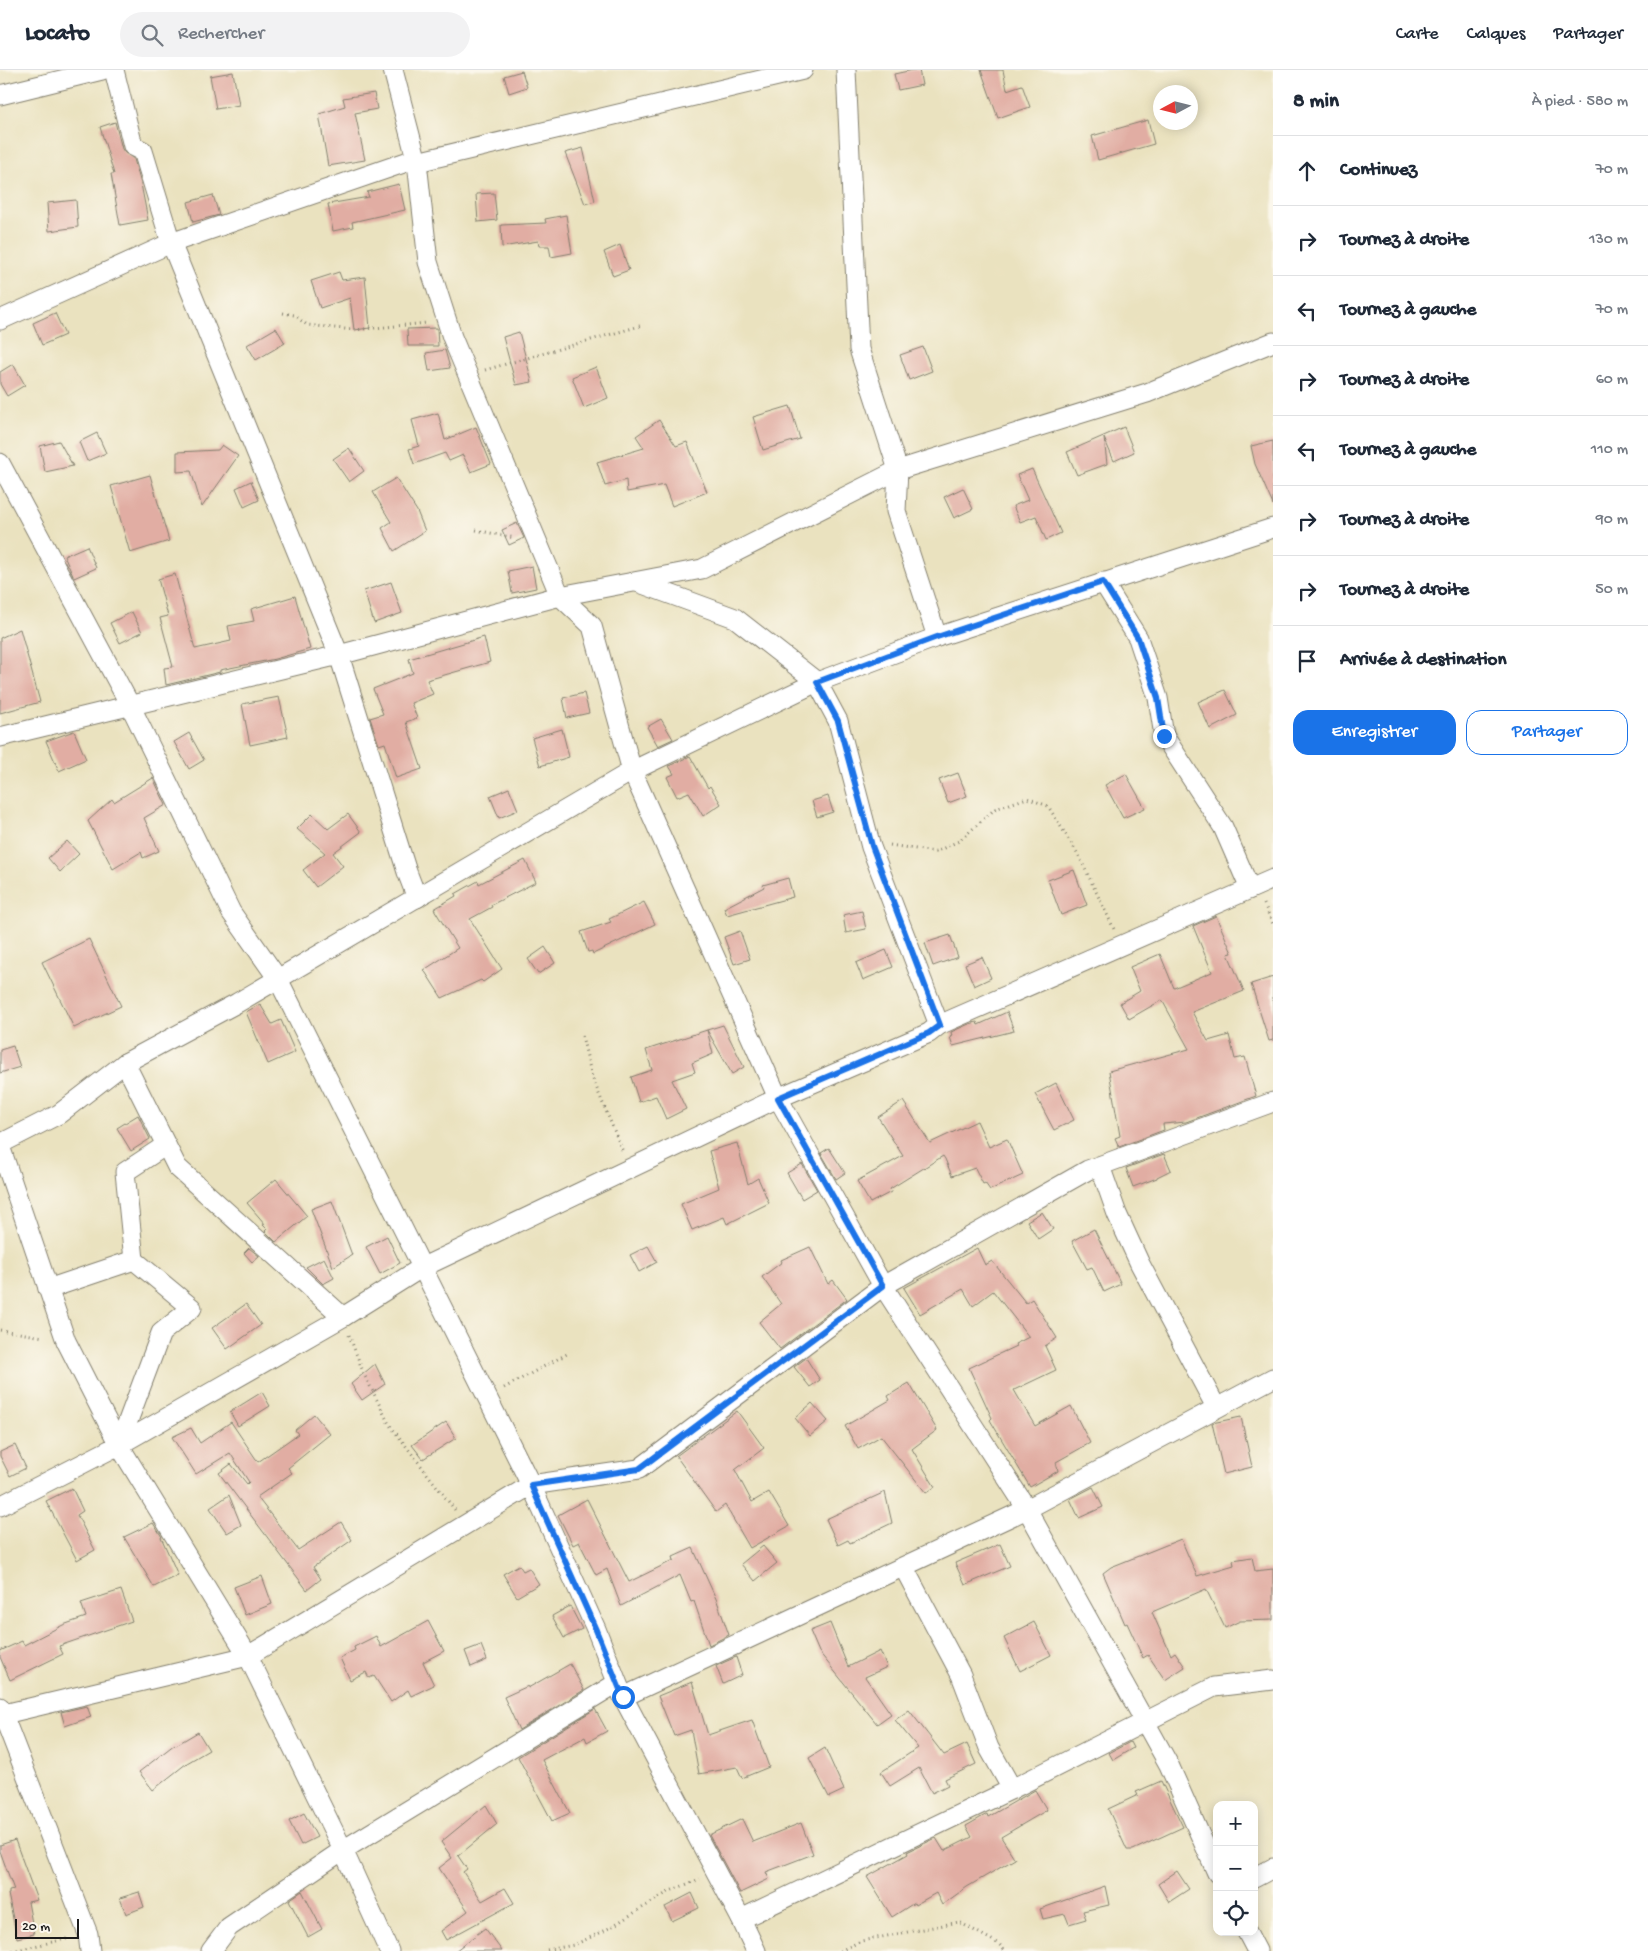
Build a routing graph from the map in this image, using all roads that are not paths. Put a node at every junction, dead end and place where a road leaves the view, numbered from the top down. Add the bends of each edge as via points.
1 (102, 70) edge
2 (114, 70) edge
3 (393, 70) edge
4 (803, 70) edge
5 (846, 70) edge
6 (0, 95) edge
7 (417, 162) junction
8 (171, 243) junction
9 (0, 320) edge
10 (1273, 342) edge
11 (0, 463) edge
12 (898, 470) junction
13 (1273, 528) edge
14 (637, 582) junction
15 (1103, 582) junction
16 (560, 596) junction
17 (937, 637) junction
18 (339, 655) junction
19 (817, 682) junction
20 (130, 705) junction
21 (0, 737) edge
22 (632, 771) junction
23 (1273, 879) edge
24 (1250, 889) junction
25 (417, 898) junction
26 (278, 979) junction
27 (940, 1025) junction
28 (125, 1063) junction
29 (778, 1098) junction
30 (1273, 1102) edge
31 (0, 1145) edge
32 (166, 1145) junction
33 (1100, 1166) junction
34 (134, 1260) junction
35 (421, 1268) junction
36 (883, 1286) junction
37 (48, 1289) junction
38 (343, 1317) junction
39 (1273, 1378) edge
40 (1216, 1407) junction
41 (119, 1445) junction
42 (531, 1485) junction
43 (0, 1506) edge
44 (1027, 1509) junction
45 (904, 1568) junction
46 (248, 1656) junction
47 (1273, 1680) edge
48 (620, 1690) junction
49 (1, 1713) edge
50 (1145, 1721) junction
51 (1012, 1789) junction
52 (343, 1850) junction
53 (1213, 1864) edge
54 (1273, 1868) edge
55 (1258, 1876) edge
56 (741, 1919) junction
57 (1249, 1936) edge
58 (89, 1943) edge
59 (211, 1951) edge
60 (390, 1951) edge
61 (756, 1951) edge
62 (1257, 1951) edge

1 - 6 street
2 - 8 street via 133,146 143,151
3 - 7 street
4 - 7 street
5 - 12 street via 858,349
7 - 8 street via 415,158
7 - 16 street via 428,262 447,321
8 - 9 street
8 - 18 street
10 - 12 street via 1147,393
11 - 20 street
12 - 14 street via 702,569
12 - 17 street via 896,510
13 - 15 street
14 - 16 street
14 - 19 street via 735,618
15 - 17 street
15 - 24 street via 1138,638 1158,698 1164,736 1223,827
16 - 18 street
16 - 22 street via 592,626
17 - 19 street
18 - 20 street
18 - 25 street
19 - 22 street
19 - 27 street via 838,721 872,846
20 - 21 street
20 - 26 street via 231,912
22 - 25 street
22 - 29 street
23 - 24 street
24 - 27 street
25 - 26 street
26 - 28 street
26 - 35 street
27 - 29 street via 929,1033
28 - 31 street via 59,1114
28 - 32 street
29 - 35 street
29 - 36 street
30 - 33 street
31 - 37 street
32 - 34 street via 125,1172
32 - 38 street via 177,1167
33 - 36 street
33 - 40 street via 1140,1264
34 - 37 street
34 - 41 street via 192,1308 161,1333
35 - 38 street
35 - 42 street
36 - 42 street via 639,1469
36 - 44 street
37 - 41 street via 66,1341
38 - 41 street
39 - 40 street
40 - 44 street
41 - 43 street
41 - 46 street
42 - 46 street
42 - 48 street
44 - 45 street
44 - 50 street
45 - 48 street
45 - 51 street via 962,1675 989,1748
46 - 49 street
46 - 52 street
47 - 50 street via 1214,1687
48 - 52 street
48 - 56 street
49 - 58 street
50 - 51 street
50 - 53 street via 1169,1764
51 - 56 street
52 - 59 street via 229,1928
52 - 60 street
54 - 55 street
56 - 61 street
57 - 62 street

